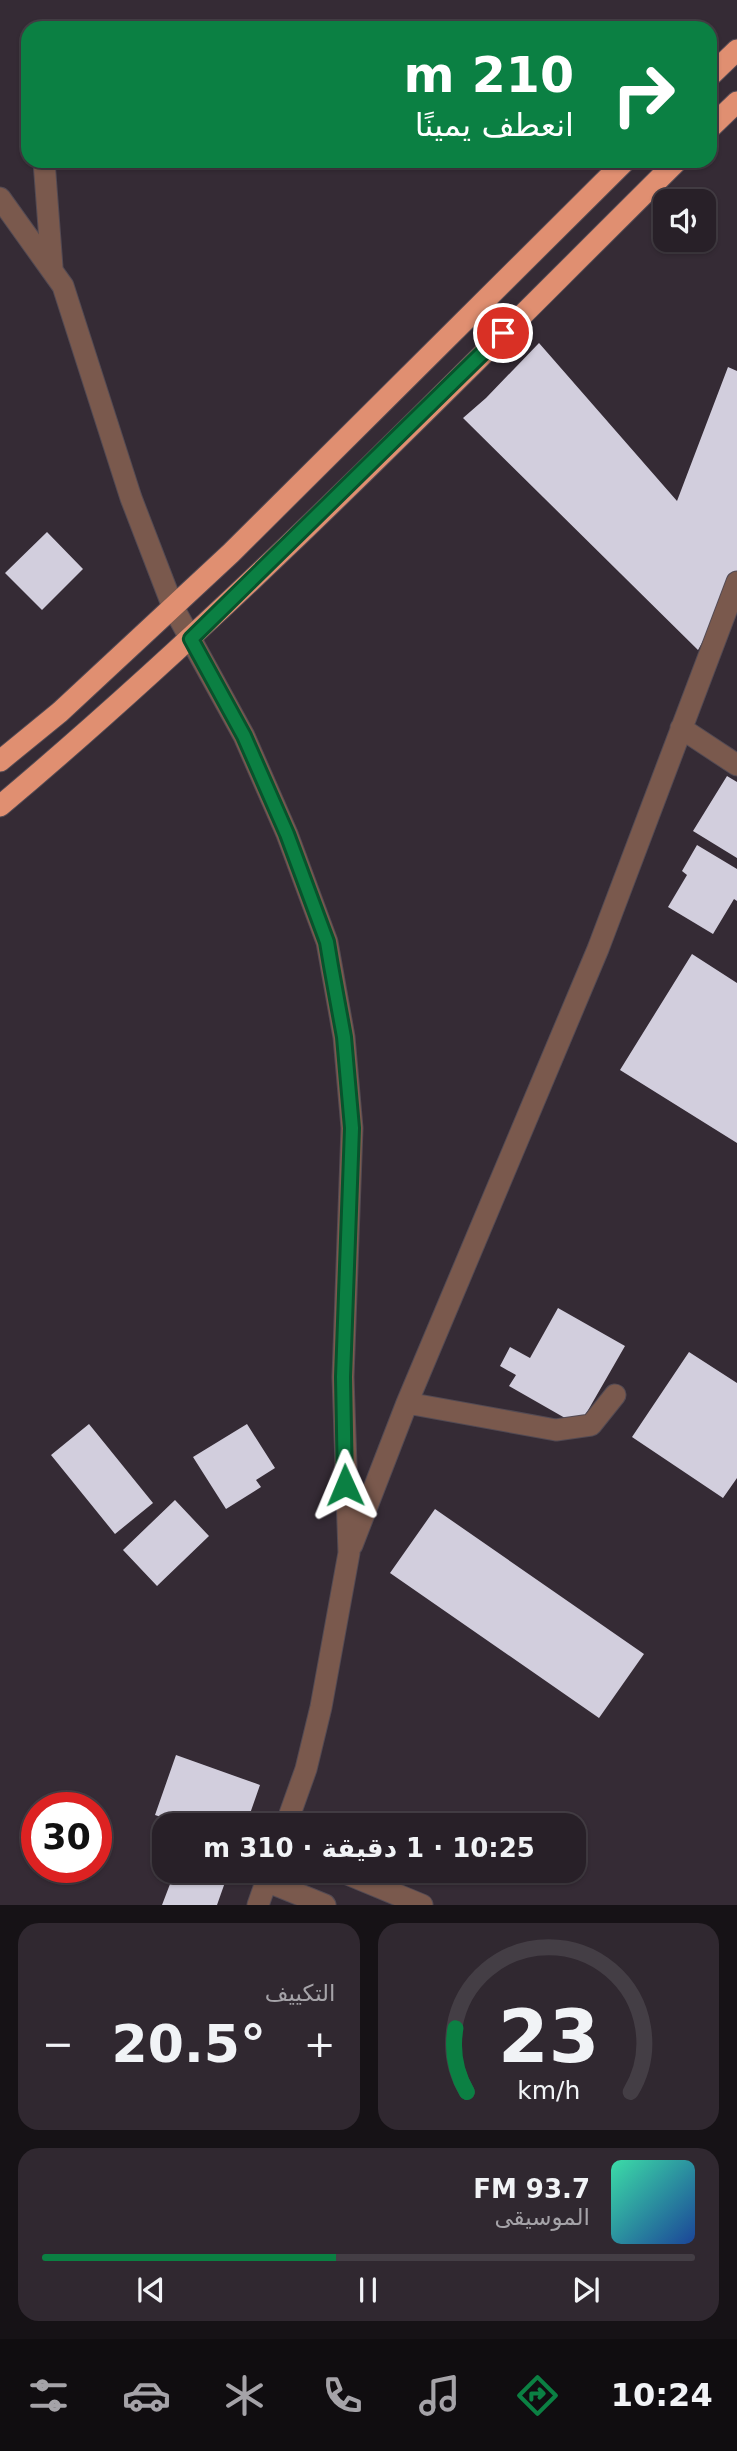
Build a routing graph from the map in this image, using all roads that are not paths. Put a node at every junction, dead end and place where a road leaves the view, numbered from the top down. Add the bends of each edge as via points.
1 (737, 50) edge
2 (717, 69) edge
3 (737, 102) edge
4 (717, 121) edge
5 (45, 168) edge
6 (618, 168) edge
7 (670, 168) edge
8 (0, 198) edge
9 (52, 269) junction
10 (735, 595) edge
11 (173, 607) junction
12 (191, 639) junction
13 (681, 728) junction
14 (0, 761) edge
15 (737, 765) edge
16 (0, 806) edge
17 (615, 1395) dead end
18 (407, 1403) junction
19 (349, 1553) junction
20 (290, 1813) edge
21 (266, 1883) edge
22 (282, 1883) edge
23 (369, 1883) edge
24 (258, 1905) edge
25 (325, 1905) edge
26 (422, 1905) edge

1 - 2 highway
3 - 4 highway
5 - 9 street
6 - 11 highway
7 - 12 highway
8 - 9 street
9 - 11 street via 75,317 131,498
10 - 13 street
11 - 12 street
11 - 14 highway
12 - 16 highway
12 - 19 street via 244,736 287,834 327,942 344,1037 352,1128 343,1377
13 - 15 street
13 - 18 street via 598,949
17 - 18 street via 592,1424 556,1430
18 - 19 street
19 - 20 street via 321,1707
21 - 24 street
22 - 25 street
23 - 26 street

